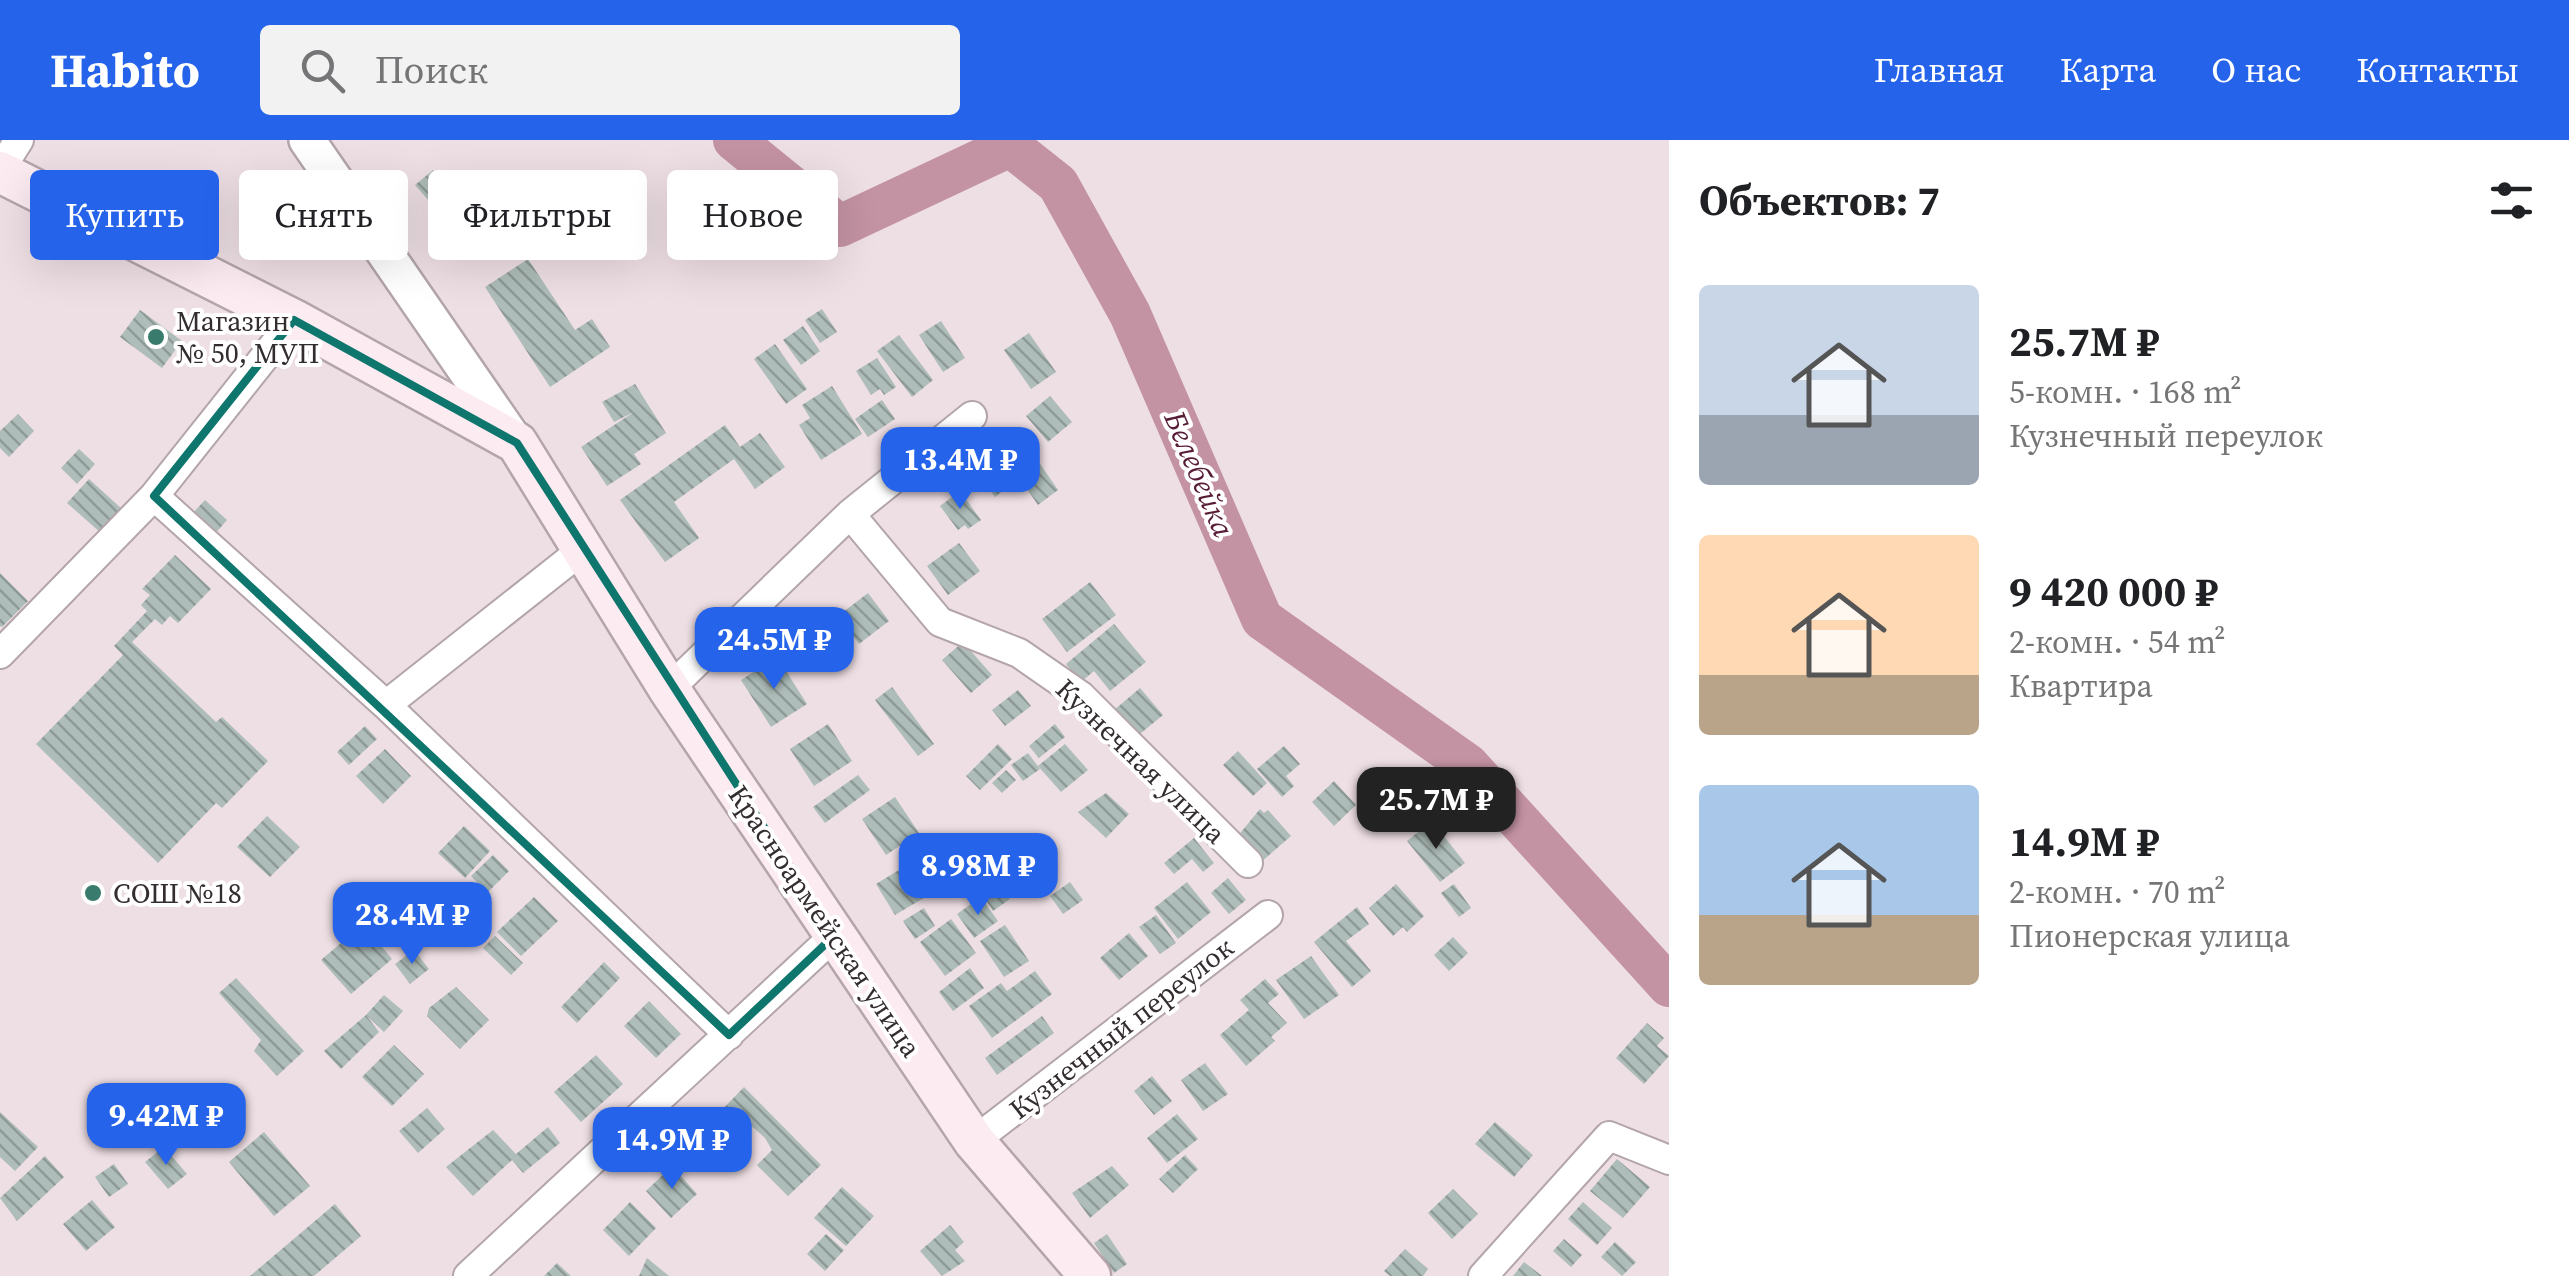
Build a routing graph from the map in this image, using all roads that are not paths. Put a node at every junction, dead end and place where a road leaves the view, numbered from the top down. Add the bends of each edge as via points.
1 (20, 140) edge
2 (307, 140) edge
3 (0, 171) edge
4 (294, 320) junction
5 (972, 416) dead end
6 (517, 444) junction
7 (154, 496) junction
8 (850, 514) junction
9 (582, 550) junction
10 (0, 654) edge
11 (669, 689) junction
12 (386, 705) junction
13 (1248, 863) dead end
14 (1268, 915) dead end
15 (834, 936) junction
16 (729, 1035) junction
17 (974, 1141) junction
18 (1669, 1160) edge
19 (468, 1276) edge
20 (1090, 1276) edge
21 (1483, 1276) edge

1 - 3 street, Красноармейская улица
2 - 6 street, Красноармейская улица
3 - 4 main road, Красноармейская улица
4 - 6 main road, Красноармейская улица
4 - 7 street
5 - 8 street
6 - 9 main road, Красноармейская улица
7 - 10 street
7 - 12 street
8 - 11 street
8 - 13 street, Кузнечная улица via 940,622 1019,653 1082,696
9 - 11 main road, Красноармейская улица
9 - 12 street
11 - 15 main road, Красноармейская улица
12 - 16 street
14 - 17 street, Кузнечный переулок
15 - 16 street
15 - 17 main road, Красноармейская улица
16 - 19 street
17 - 20 main road, Красноармейская улица
18 - 21 street via 1609,1136

